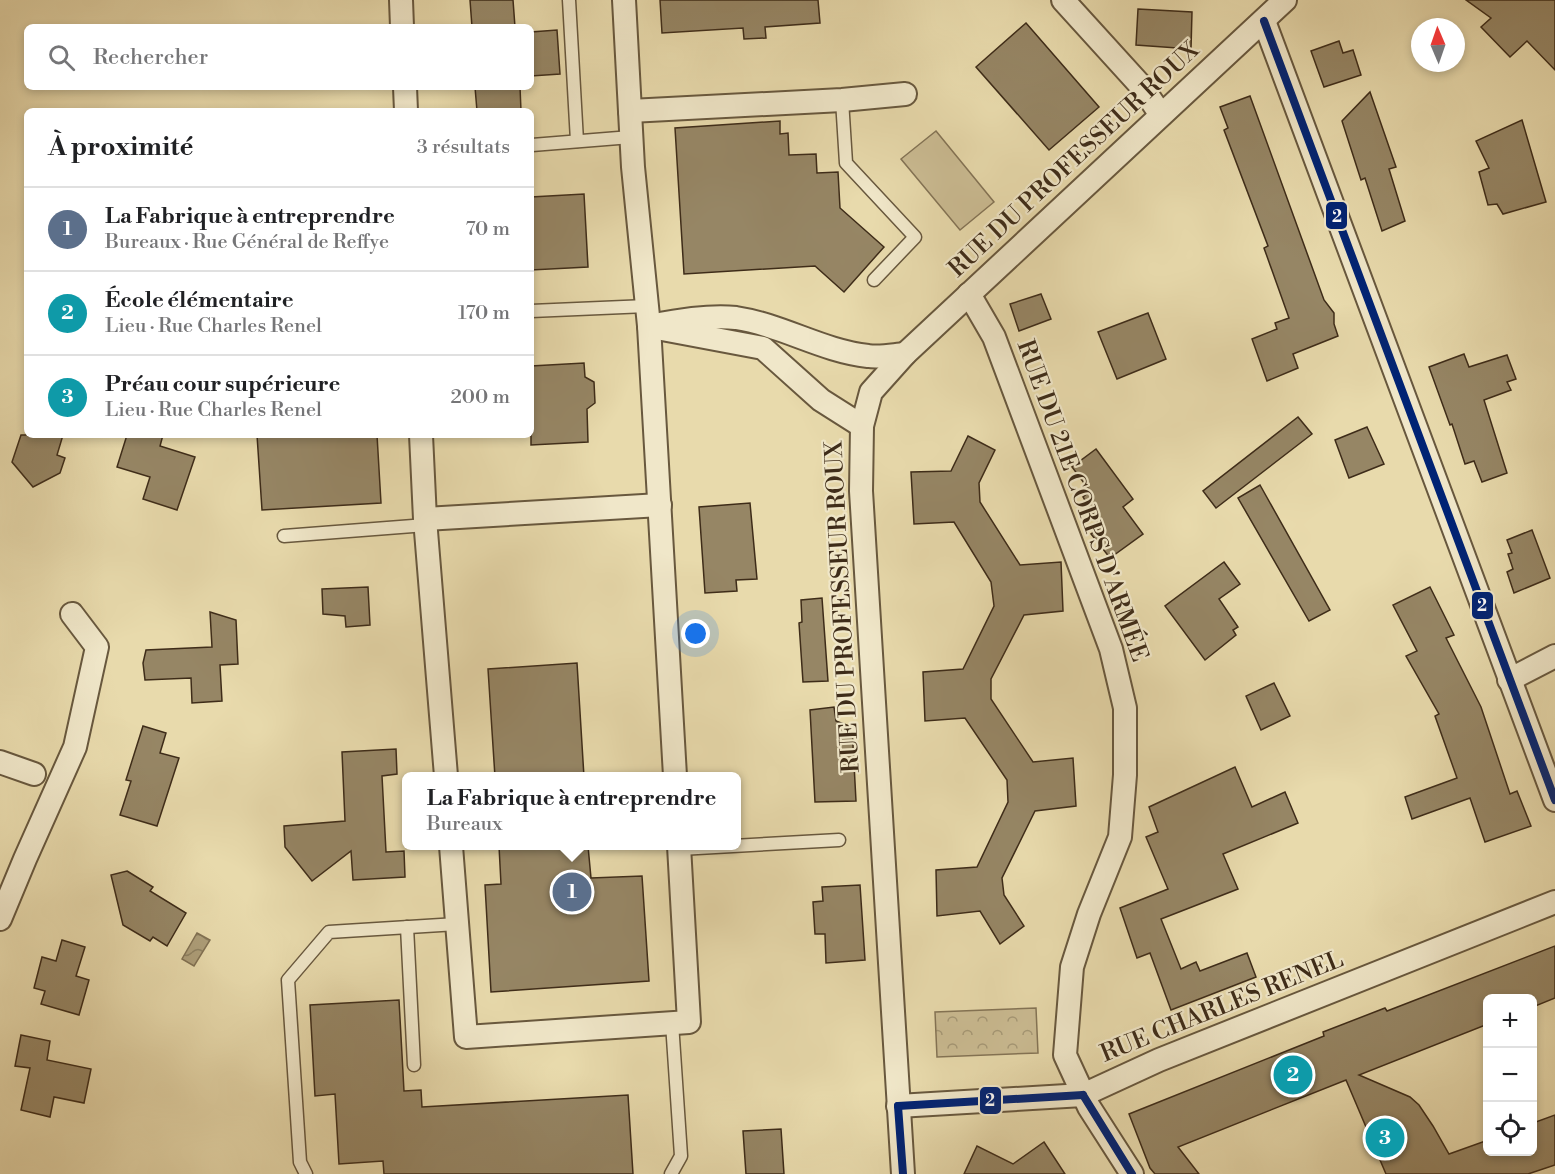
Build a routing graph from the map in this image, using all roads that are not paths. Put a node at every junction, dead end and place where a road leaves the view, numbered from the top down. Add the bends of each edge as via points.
1 (401, 0) edge
2 (569, 0) edge
3 (624, 0) edge
4 (1063, 0) edge
5 (1285, 0) edge
6 (1264, 21) junction
7 (402, 24) edge
8 (405, 90) edge
9 (905, 94) dead end
10 (842, 100) junction
11 (406, 108) edge
12 (630, 111) junction
13 (1161, 115) junction
14 (631, 137) junction
15 (577, 141) junction
16 (534, 145) edge
17 (874, 280) dead end
18 (969, 294) junction
19 (534, 311) edge
20 (648, 316) junction
21 (905, 354) junction
22 (862, 426) junction
23 (422, 438) edge
24 (660, 506) junction
25 (426, 522) junction
26 (284, 536) dead end
27 (72, 614) dead end
28 (1555, 656) edge
29 (1509, 680) junction
30 (0, 762) edge
31 (446, 772) edge
32 (675, 772) edge
33 (34, 774) dead end
34 (1550, 775) edge
35 (1555, 800) edge
36 (839, 840) dead end
37 (741, 844) edge
38 (451, 850) edge
39 (679, 850) edge
40 (1555, 902) edge
41 (0, 920) edge
42 (457, 924) junction
43 (407, 927) junction
44 (672, 1023) junction
45 (414, 1065) dead end
46 (1083, 1095) junction
47 (898, 1106) junction
48 (306, 1174) edge
49 (671, 1174) edge
50 (903, 1174) edge
51 (1132, 1174) edge

1 - 7 street
2 - 15 lane
3 - 12 street
4 - 13 street via 1142,87
5 - 6 street, RUE DU PROFESSEUR ROUX
6 - 13 street, RUE DU PROFESSEUR ROUX
6 - 29 street
8 - 11 street
9 - 10 street
10 - 12 street
10 - 17 lane via 846,163 915,237
12 - 14 street
13 - 18 street, RUE DU PROFESSEUR ROUX
14 - 15 lane
14 - 20 street
15 - 16 lane
18 - 21 street, RUE DU PROFESSEUR ROUX
18 - 46 street, RUE DU 21E CORPS D'ARMÉE via 994,336 1111,649 1125,708 1120,837 1072,967 1065,1055
19 - 20 lane
20 - 21 street via 681,320 735,318 777,327 845,352 871,357
20 - 22 street via 763,348 822,400
20 - 24 street
21 - 22 street, RUE DU PROFESSEUR ROUX via 871,392
22 - 47 street, RUE DU PROFESSEUR ROUX via 861,491
23 - 25 street
24 - 25 street
24 - 32 street
25 - 26 lane
25 - 31 street
27 - 41 street via 96,646 75,747
28 - 29 street
29 - 34 street
30 - 33 street
34 - 35 street
36 - 37 lane
38 - 42 street
39 - 44 street via 690,1022
40 - 46 street, RUE CHARLES RENEL via 1159,1060
42 - 43 lane
42 - 44 street via 466,1037
43 - 45 lane
43 - 48 lane via 329,932 288,980 300,1162
44 - 49 lane via 681,1156
46 - 47 street, RUE CHARLES RENEL
46 - 51 street, RUE DU 21E CORPS D'ARMÉE
47 - 50 street, RUE DU PROFESSEUR ROUX

